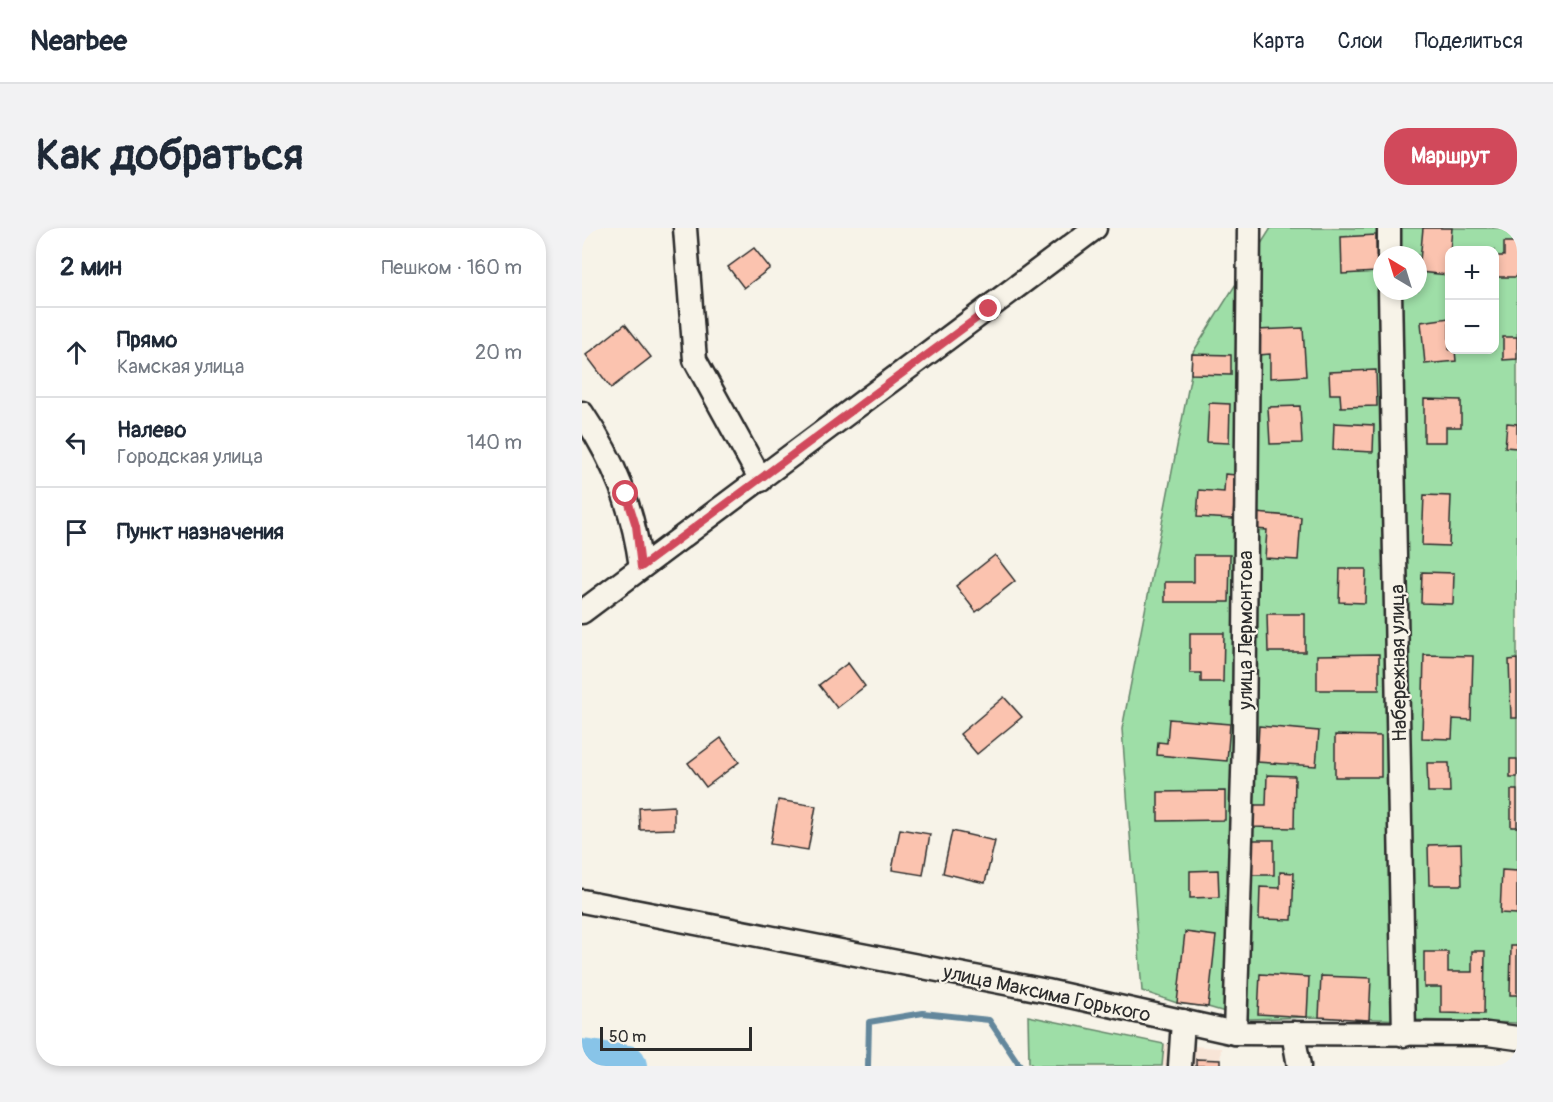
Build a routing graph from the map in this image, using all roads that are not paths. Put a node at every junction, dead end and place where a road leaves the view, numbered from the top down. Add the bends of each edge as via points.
1 (685, 228) edge
2 (1095, 228) edge
3 (1249, 228) edge
4 (1389, 228) edge
5 (1389, 246) edge
6 (1390, 300) edge
7 (582, 413) edge
8 (761, 480) junction
9 (641, 567) junction
10 (582, 612) edge
11 (582, 901) edge
12 (1183, 1021) junction
13 (1235, 1033) junction
14 (1293, 1033) junction
15 (1404, 1035) junction
16 (1517, 1038) edge
17 (1180, 1066) edge
18 (1299, 1066) edge

1 - 8 street via 695,360
2 - 8 street
3 - 13 street, улица Лермонтова via 1245,741
4 - 5 street
6 - 15 street, Набережная улица
7 - 9 street via 626,494 636,526
8 - 9 street
9 - 10 street
11 - 12 street, улица Максима Горького
12 - 13 street, улица Максима Горького
12 - 17 street
13 - 14 street, улица Максима Горького
14 - 15 street, улица Максима Горького
14 - 18 street
15 - 16 street, улица Максима Горького via 1488,1034

